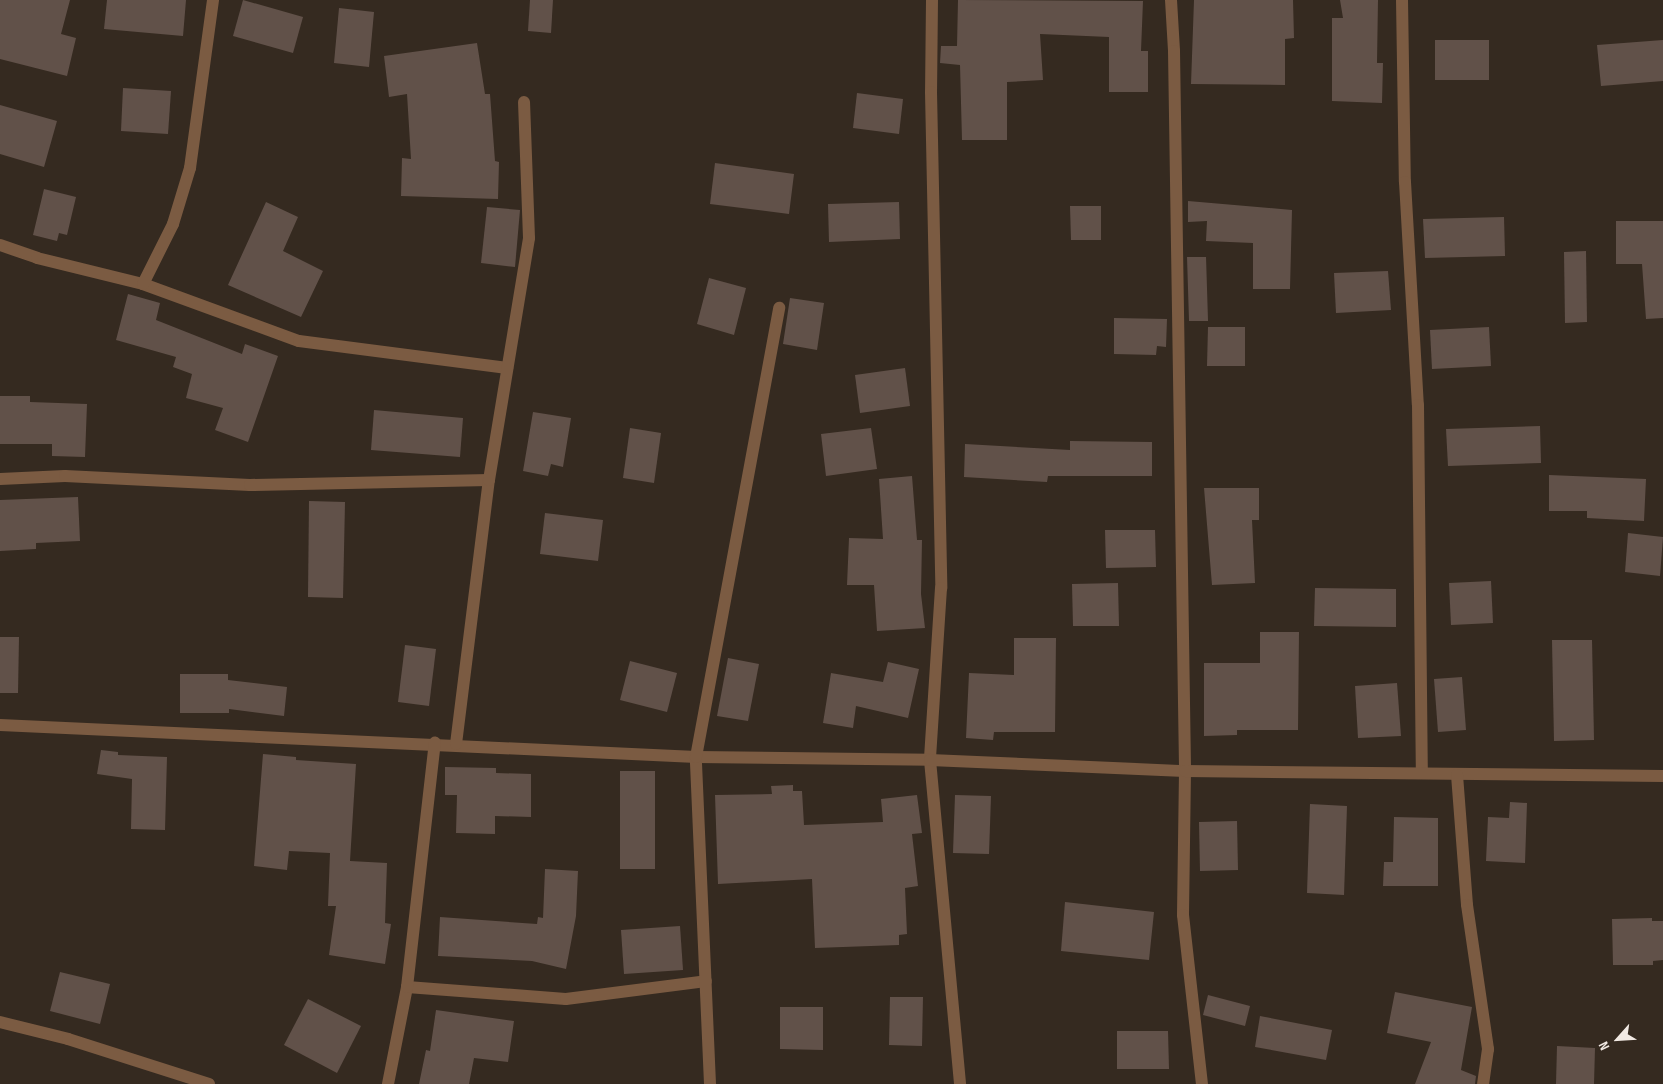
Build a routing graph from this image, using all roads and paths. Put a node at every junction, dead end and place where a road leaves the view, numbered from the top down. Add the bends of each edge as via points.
1 (213, 0) edge
2 (932, 0) edge
3 (1171, 0) edge
4 (1402, 0) edge
5 (524, 102) dead end
6 (0, 245) edge
7 (143, 284) junction
8 (779, 308) dead end
9 (507, 368) junction
10 (0, 479) edge
11 (489, 480) junction
12 (0, 725) edge
13 (434, 743) junction
14 (456, 744) junction
15 (696, 757) junction
16 (930, 760) junction
17 (1185, 770) junction
18 (1422, 772) junction
19 (1457, 775) junction
20 (1663, 776) edge
21 (706, 981) junction
22 (407, 987) junction
23 (0, 1022) edge
24 (208, 1084) edge
25 (388, 1084) edge
26 (710, 1084) edge
27 (960, 1084) edge
28 (1202, 1084) edge
29 (1483, 1084) edge

1 - 7 street via 190,168 173,224
2 - 16 street via 930,92 941,588
3 - 17 street
4 - 18 street via 1405,182 1418,405
5 - 9 street via 529,238
6 - 7 street via 37,258
7 - 9 street via 298,341
8 - 15 street
9 - 11 street
10 - 11 street via 65,476 250,485
11 - 14 street
12 - 13 street
13 - 14 street
13 - 22 street
14 - 15 street
15 - 16 street
15 - 21 street
16 - 17 street
16 - 27 street
17 - 18 street
17 - 28 street via 1183,915
18 - 19 street
19 - 20 street
19 - 29 street via 1467,905 1488,1049
21 - 22 street via 566,999
21 - 26 street
22 - 25 street
23 - 24 street via 68,1039

